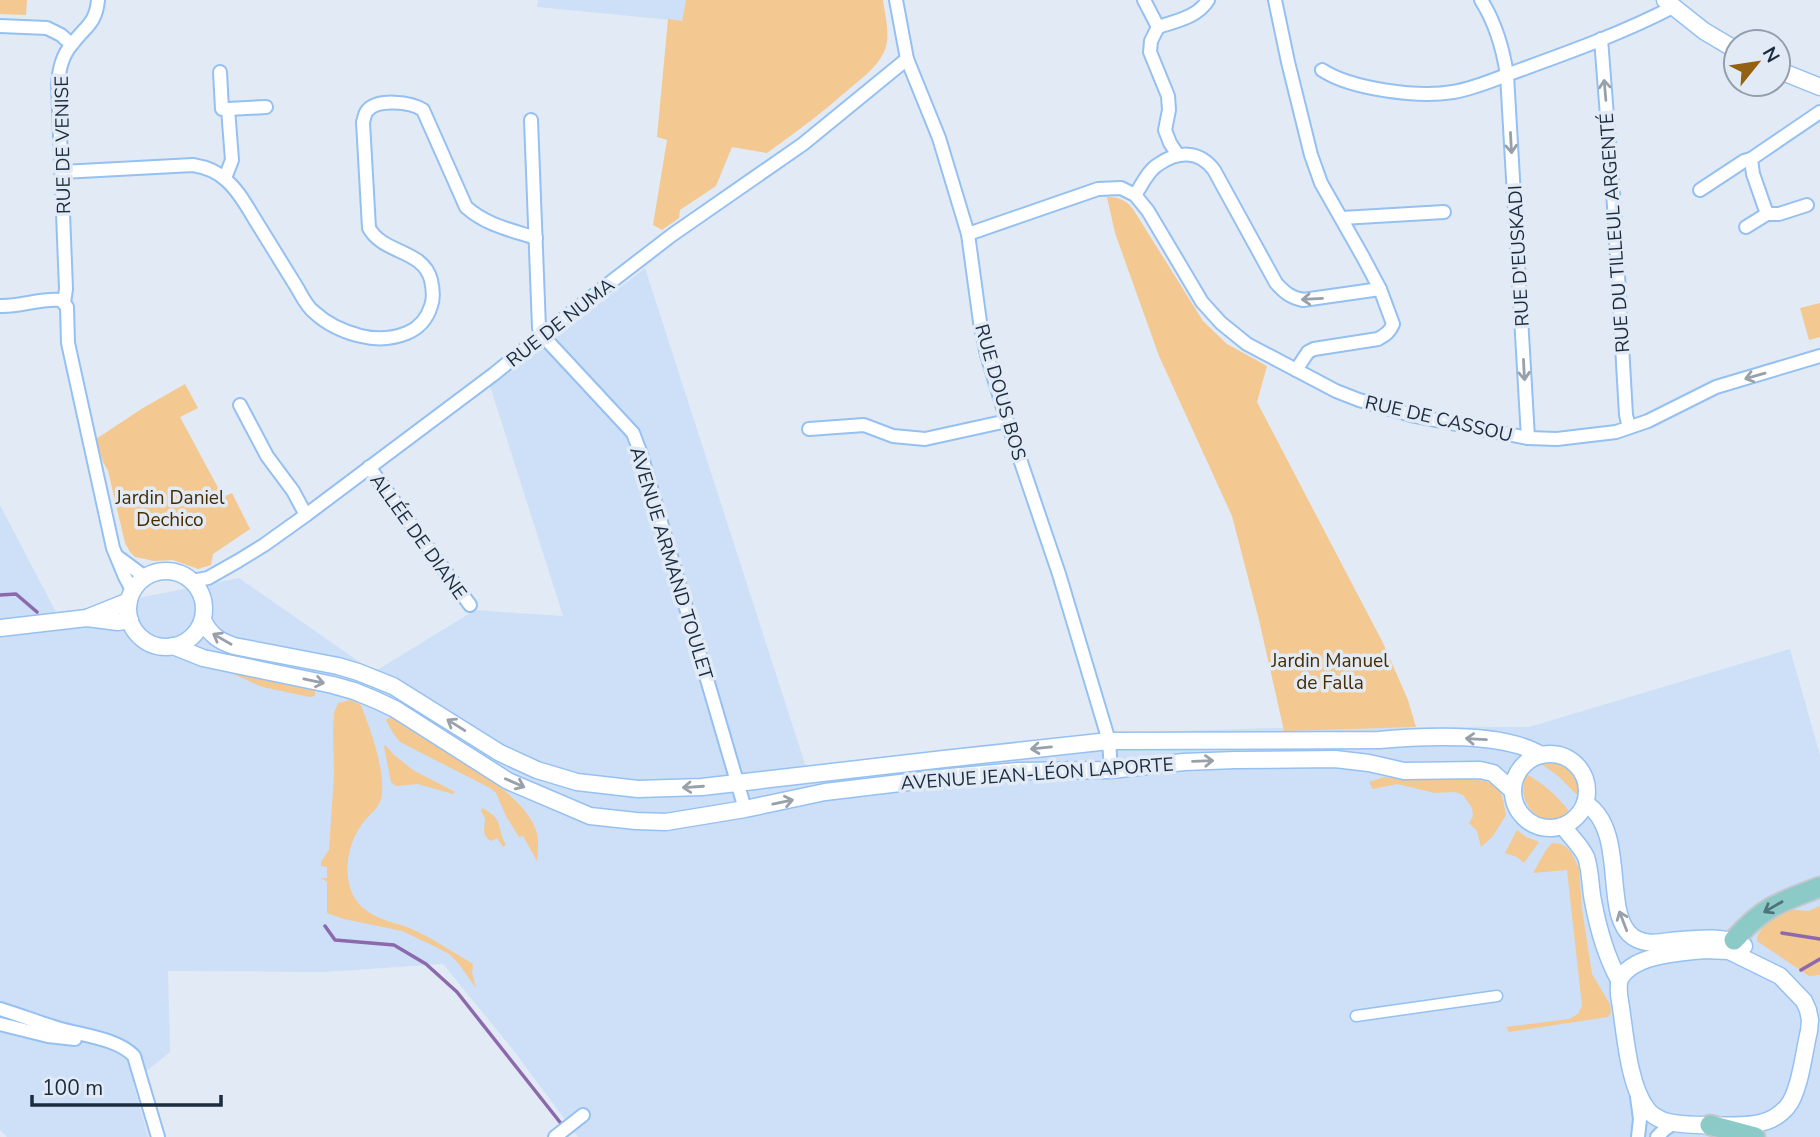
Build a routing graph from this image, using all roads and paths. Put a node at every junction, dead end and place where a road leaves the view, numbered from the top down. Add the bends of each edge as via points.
1 (98, 0) edge
2 (896, 0) edge
3 (1144, 0) edge
4 (1208, 0) edge
5 (1275, 0) edge
6 (1482, 0) edge
7 (1669, 4) edge
8 (0, 26) edge
9 (1158, 27) junction
10 (1601, 39) junction
11 (1722, 42) edge
12 (71, 44) junction
13 (907, 59) junction
14 (1322, 70) dead end
15 (220, 72) dead end
16 (1507, 75) junction
17 (1792, 76) edge
18 (1820, 87) edge
19 (266, 107) dead end
20 (228, 109) junction
21 (1820, 112) edge
22 (531, 120) dead end
23 (1178, 155) junction
24 (1751, 159) junction
25 (62, 172) junction
26 (225, 178) junction
27 (1700, 190) dead end
28 (1135, 195) junction
29 (1807, 205) dead end
30 (1444, 212) dead end
31 (1767, 214) junction
32 (1342, 218) junction
33 (1746, 227) dead end
34 (968, 234) junction
35 (536, 238) junction
36 (1380, 289) junction
37 (64, 303) junction
38 (0, 306) edge
39 (542, 335) junction
40 (1820, 356) edge
41 (1296, 370) junction
42 (240, 405) dead end
43 (1007, 421) junction
44 (1629, 427) junction
45 (809, 429) dead end
46 (1528, 438) junction
47 (369, 467) junction
48 (306, 515) junction
49 (117, 557) junction
50 (145, 577) junction
51 (200, 584) junction
52 (130, 596) junction
53 (470, 605) dead end
54 (87, 618) junction
55 (130, 620) junction
56 (203, 620) junction
57 (0, 628) edge
58 (173, 646) junction
59 (1109, 741) junction
60 (1541, 755) junction
61 (1111, 770) junction
62 (736, 783) junction
63 (1513, 791) junction
64 (1585, 803) junction
65 (745, 809) junction
66 (1563, 826) junction
67 (1820, 887) edge
68 (1734, 940) junction
69 (1619, 980) junction
70 (1797, 991) edge
71 (1497, 996) dead end
72 (0, 1009) edge
73 (1356, 1016) dead end
74 (30, 1018) junction
75 (0, 1024) edge
76 (1814, 1025) edge
77 (48, 1036) junction
78 (118, 1044) junction
79 (1635, 1086) junction
80 (583, 1115) dead end
81 (1674, 1123) junction
82 (1710, 1125) junction
83 (158, 1137) edge
84 (555, 1137) edge
85 (1638, 1137) edge
86 (1657, 1137) edge
87 (1755, 1137) edge

1 - 12 street, RUE DE VENISE via 97,15
2 - 13 street, RUE DOUS BOS
3 - 9 street
4 - 9 street via 1197,13
5 - 32 street via 1311,155
6 - 16 street, RUE D'EUSKADI via 1496,29
7 - 10 street via 1656,16
7 - 11 street
8 - 12 street via 47,28
9 - 23 street via 1150,52 1168,96 1165,130
10 - 16 street
44 -> 10 street, RUE DU TILLEUL ARGENTÉ
12 - 25 street, RUE DE VENISE via 59,69
13 - 34 street, RUE DOUS BOS via 939,138
13 - 39 street, RUE DE NUMA via 803,144 672,235
14 - 16 street via 1351,83 1429,94 1454,92
15 - 20 street via 222,109
16 -> 46 street, RUE D'EUSKADI
17 - 18 street
19 - 20 street
20 - 26 street via 232,159
21 - 24 street
22 - 35 street
23 - 28 street via 1158,164
36 -> 23 street via 1322,299 1294,298 1276,283 1207,161
24 - 27 street
24 - 31 street
25 - 26 street via 193,165
25 - 37 street, RUE DE VENISE
26 - 35 street via 312,311 335,327 378,340 419,327 433,303 433,286 423,264 379,240 369,228 363,122 372,107 414,104 423,110 466,208 485,222
28 - 34 street via 1121,188 1098,189
28 - 41 street, RUE DE CASSOU via 1202,302 1221,323 1247,344
29 - 31 street
30 - 32 street
31 - 33 street
32 - 36 street
34 - 43 street, RUE DOUS BOS via 980,322
35 - 39 street
36 - 41 street via 1391,315 1391,330 1378,338 1314,349
37 - 38 street via 51,299
37 - 49 street, RUE DE VENISE via 68,343
39 - 47 street, RUE DE NUMA
39 - 62 street, AVENUE ARMAND TOULET via 632,433
40 -> 44 street, RUE DE CASSOU via 1716,387
41 - 46 street, RUE DE CASSOU via 1359,400
42 - 48 street
43 - 45 street via 925,439 893,436 864,425
43 - 59 street, RUE DOUS BOS
44 - 46 street, RUE DE CASSOU via 1582,437
47 - 48 street, RUE DE NUMA
47 - 53 street, ALLÉE DE DIANE
48 - 51 street, RUE DE NUMA
49 - 50 street
49 - 52 street, RUE DE VENISE
50 - 51 street via 166,570
50 - 52 street
51 - 56 street
52 - 54 street
52 - 55 street
54 - 55 street
54 - 57 street
55 - 58 street via 141,638
56 - 58 street via 192,637
62 -> 56 street, AVENUE JEAN-LÉON LAPORTE via 638,789 577,782 537,770 500,753 393,686 338,666 234,646 218,640
58 -> 65 street, AVENUE JEAN-LÉON LAPORTE via 203,658 365,695 508,781 590,816 666,822
60 -> 59 street, AVENUE JEAN-LÉON LAPORTE via 1511,743 1479,739
59 - 61 street, RUE DOUS BOS
59 -> 62 street, AVENUE JEAN-LÉON LAPORTE
60 - 63 street via 1519,771
60 - 64 street via 1551,754 1577,766 1586,783
61 -> 63 street, AVENUE JEAN-LÉON LAPORTE via 1184,762 1335,759 1404,771 1493,773
65 -> 61 street, AVENUE JEAN-LÉON LAPORTE via 825,792 950,777
62 - 65 street, AVENUE ARMAND TOULET
63 - 66 street via 1525,818 1545,828
64 - 66 street
68 -> 64 street via 1654,944 1627,932 1621,922 1609,839 1602,820
66 - 69 street via 1585,855 1609,963
67 -> 68 main road via 1775,904
68 - 70 street via 1773,965
69 - 70 street via 1640,962 1660,956 1729,951
69 - 79 street
70 - 76 street
71 - 73 street
72 - 74 street
74 - 77 street
74 - 78 street
75 - 77 street
76 - 82 street via 1794,1096 1781,1113 1763,1123
77 - 78 street
78 - 83 street via 134,1056
79 - 81 street via 1654,1117
79 - 85 street
80 - 84 street
81 - 82 street
81 - 86 street
82 - 87 main road

